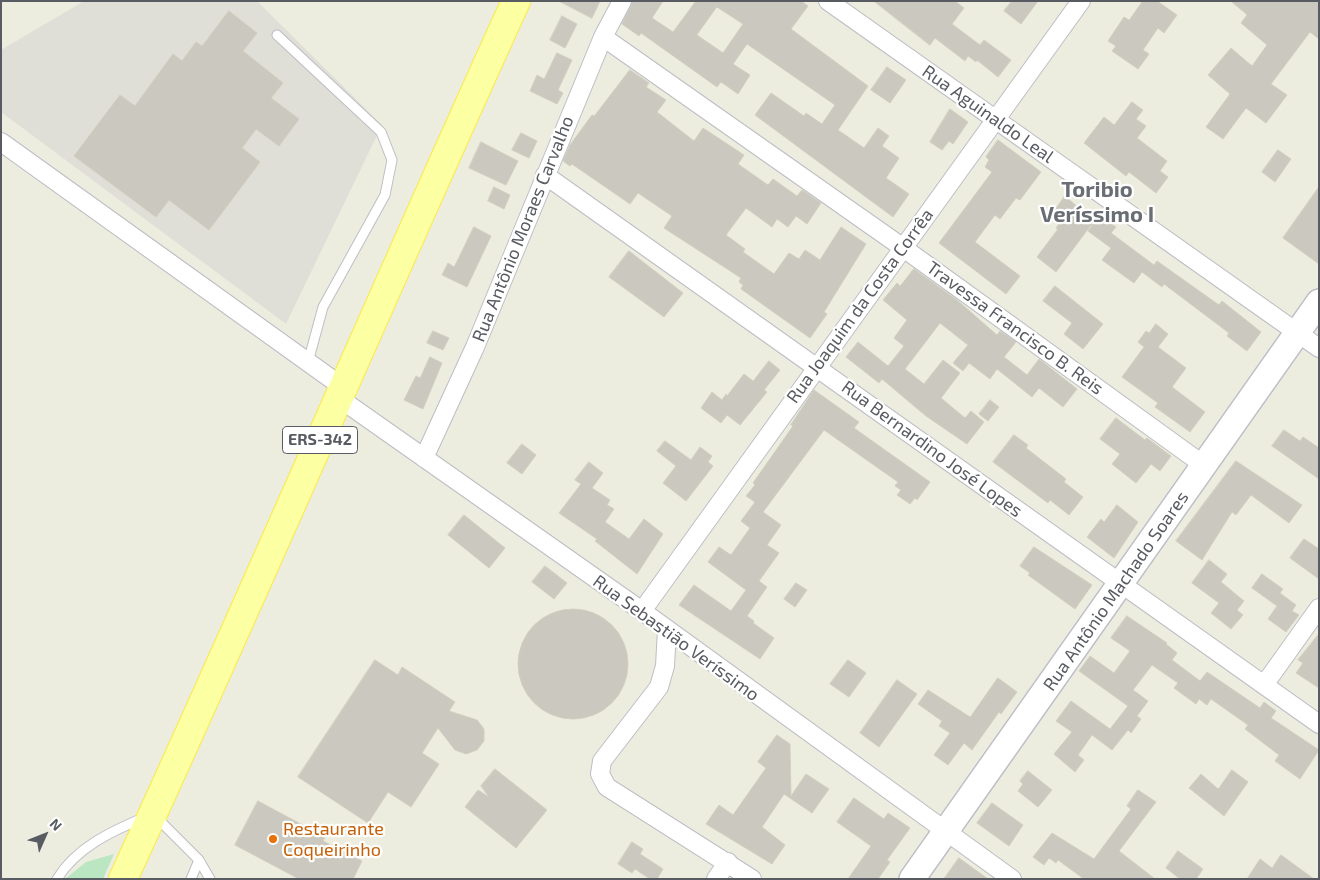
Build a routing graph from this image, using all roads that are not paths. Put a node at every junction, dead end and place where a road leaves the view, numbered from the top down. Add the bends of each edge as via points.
1 (516, 1) edge
2 (622, 1) edge
3 (828, 1) edge
4 (1081, 1) edge
5 (277, 35) dead end
6 (603, 37) junction
7 (996, 119) junction
8 (1, 142) edge
9 (545, 175) junction
10 (902, 247) junction
11 (1319, 302) edge
12 (1297, 333) junction
13 (1319, 348) edge
14 (308, 362) junction
15 (816, 367) junction
16 (342, 393) junction
17 (424, 458) junction
18 (1204, 466) junction
19 (1121, 584) junction
20 (1319, 608) edge
21 (642, 611) junction
22 (667, 630) junction
23 (1264, 684) junction
24 (1319, 724) edge
25 (153, 814) junction
26 (946, 832) junction
27 (199, 860) junction
28 (728, 862) junction
29 (57, 879) edge
30 (123, 879) edge
31 (191, 879) edge
32 (210, 879) edge
33 (716, 879) edge
34 (752, 879) edge
35 (912, 879) edge
36 (1012, 879) edge

1 - 16 main road, ERS-342
2 - 6 street, Rua Antônio Moraes Carvalho
3 - 7 street, Rua Aguinaldo Leal
4 - 7 street, Rua Joaquim da Costa Corrêa
5 - 14 lane via 381,132 392,160 385,195 323,306
6 - 9 street, Rua Antônio Moraes Carvalho
6 - 10 street, Travessa Francisco B. Reis
7 - 10 street, Rua Joaquim da Costa Corrêa
7 - 12 street, Rua Aguinaldo Leal
8 - 14 street, Rua Sebastião Veríssimo
9 - 15 street, Rua Bernardino José Lopes
9 - 17 street, Rua Antônio Moraes Carvalho via 475,347
10 - 15 street, Rua Joaquim da Costa Corrêa
10 - 18 street, Travessa Francisco B. Reis
11 - 12 street, Rua Antônio Machado Soares
12 - 13 street, Rua Aguinaldo Leal
12 - 18 street, Rua Antônio Machado Soares
14 - 16 street, Rua Sebastião Veríssimo
15 - 19 street, Rua Bernardino José Lopes
15 - 21 street, Rua Joaquim da Costa Corrêa
16 - 17 street, Rua Sebastião Veríssimo
16 - 25 main road, ERS-342
17 - 21 street, Rua Sebastião Veríssimo
18 - 19 street, Rua Antônio Machado Soares
19 - 23 street, Rua Bernardino José Lopes
19 - 26 street, Rua Antônio Machado Soares
20 - 23 street
21 - 22 street, Rua Sebastião Veríssimo
22 - 26 street, Rua Sebastião Veríssimo
22 - 28 street via 665,666 659,687 602,761 600,774 607,787
23 - 24 street, Rua Bernardino José Lopes
25 - 27 lane
25 - 29 lane via 107,834 66,865
25 - 30 main road, ERS-342
26 - 35 street, Rua Antônio Machado Soares
26 - 36 street, Rua Sebastião Veríssimo
27 - 31 lane
27 - 32 lane
28 - 33 street
28 - 34 street

